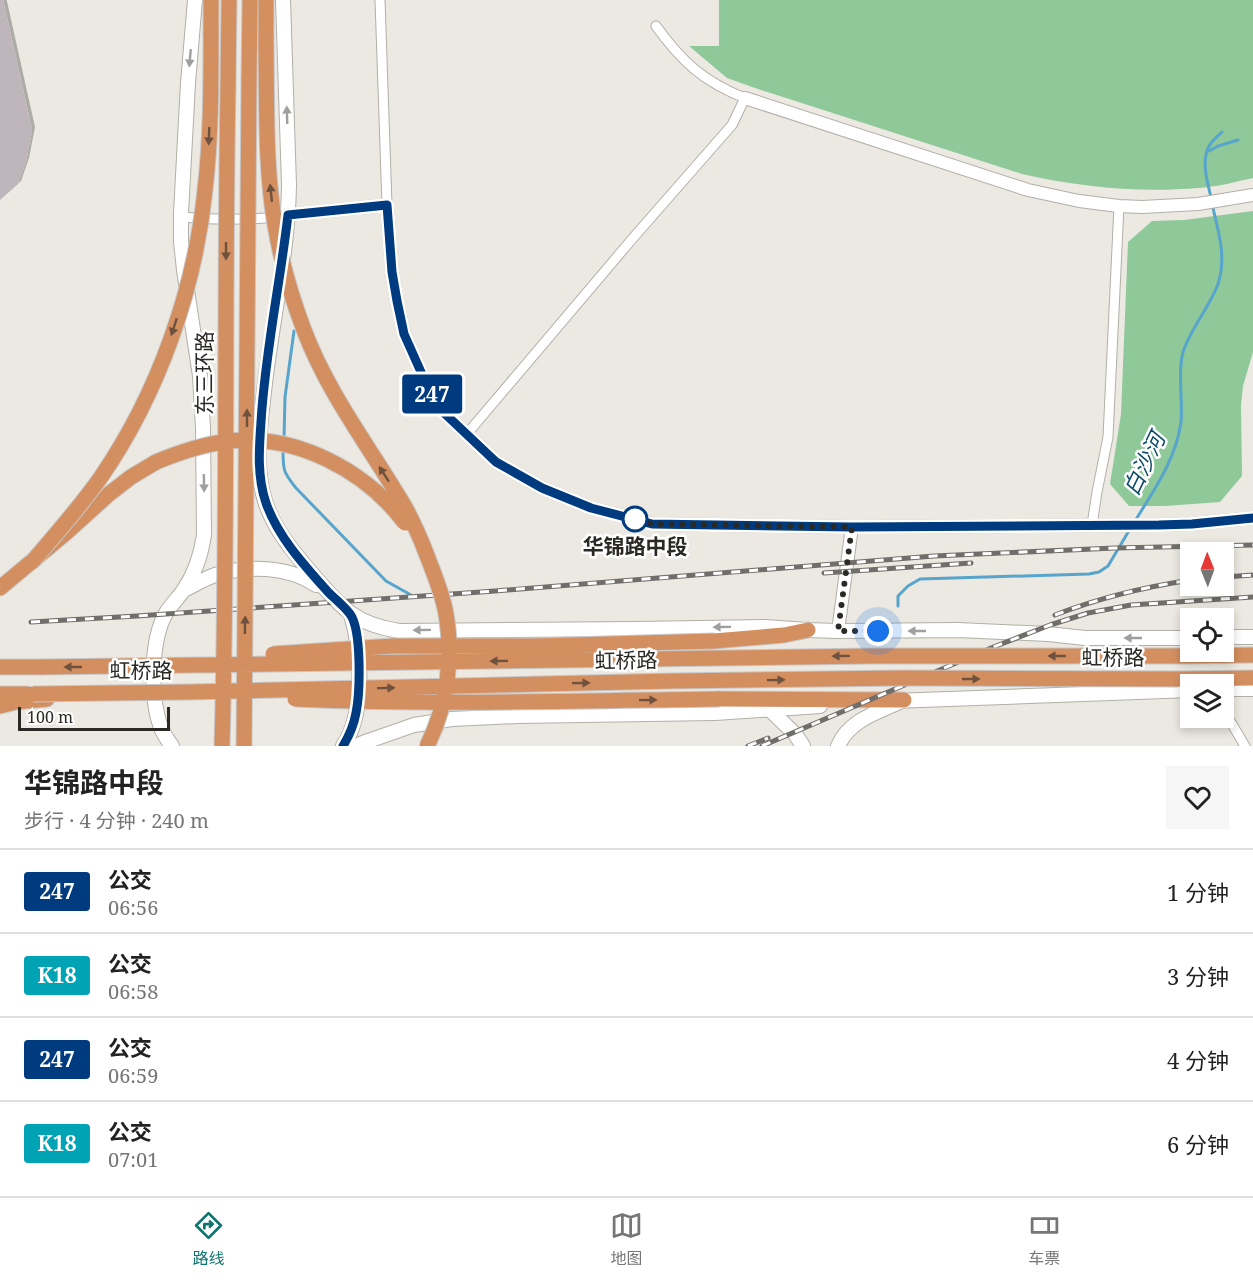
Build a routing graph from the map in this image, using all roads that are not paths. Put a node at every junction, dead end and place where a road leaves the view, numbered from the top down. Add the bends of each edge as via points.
1 (195, 0) edge
2 (211, 0) edge
3 (229, 0) edge
4 (250, 0) edge
5 (266, 0) edge
6 (283, 0) edge
7 (380, 0) edge
8 (656, 26) dead end
9 (746, 98) junction
10 (1253, 195) edge
11 (387, 205) junction
12 (1119, 206) junction
13 (288, 215) junction
14 (181, 218) junction
15 (466, 435) junction
16 (1253, 518) edge
17 (1092, 525) junction
18 (852, 527) junction
19 (32, 562) junction
20 (433, 570) junction
21 (0, 588) edge
22 (184, 590) junction
23 (329, 593) junction
24 (351, 615) junction
25 (808, 630) junction
26 (838, 631) junction
27 (1234, 637) edge
28 (1253, 637) edge
29 (1180, 638) edge
30 (1253, 655) edge
31 (107, 666) junction
32 (0, 667) edge
33 (1253, 678) edge
34 (1253, 689) edge
35 (1180, 690) edge
36 (1234, 690) edge
37 (190, 692) junction
38 (0, 694) edge
39 (35, 697) junction
40 (719, 699) junction
41 (904, 700) junction
42 (0, 706) edge
43 (769, 709) junction
44 (1234, 727) edge
45 (172, 746) edge
46 (222, 746) edge
47 (244, 746) edge
48 (343, 746) edge
49 (356, 746) edge
50 (427, 746) edge
51 (803, 746) edge
52 (838, 746) edge
53 (1245, 746) edge

1 -> 14 main road
2 -> 19 highway, bridge via 205,192 175,326 160,367 122,443 84,501
3 -> 46 highway, 东三环路, bridge
47 -> 4 highway, 东三环路, bridge
20 -> 5 highway, bridge via 406,508 317,360 283,266 274,225 268,151
13 -> 6 main road
7 - 11 street
8 - 9 street via 685,62 705,78
9 - 12 street via 1028,190
9 - 15 street via 732,125
10 - 12 street via 1198,204
11 - 13 street
11 - 15 street via 392,272 404,334 441,410
12 - 17 street via 1108,436
13 - 14 street via 256,219
13 - 23 main road via 267,358 259,462 261,483 272,519
14 -> 22 main road via 184,270 200,376 204,519 202,551
15 - 18 street via 496,462 542,488 591,508 652,524
16 - 17 street via 1192,524
17 - 18 street
18 - 26 street
19 - 20 highway, bridge via 130,477 156,462 208,444 262,441 315,454 357,477 397,512
19 - 21 highway
20 - 50 highway, bridge via 445,609 448,663 440,713
22 - 23 main road via 212,576 261,570 292,573
22 - 45 main road via 167,611 155,650 154,698 163,732
23 - 24 main road
25 -> 24 main road via 765,627 399,631 368,624
24 - 48 main road via 357,637 359,694 352,728
25 - 26 main road
25 - 31 highway, bridge via 714,641 365,647
29 -> 26 main road via 1084,638 958,630
27 - 28 main road
30 -> 31 highway, 虹桥路, bridge
31 -> 32 highway, 虹桥路, bridge
37 -> 33 highway, 虹桥路, bridge via 672,681
34 - 36 main road
35 - 41 main road
37 - 39 highway, 虹桥路, bridge
37 -> 40 highway, bridge via 403,702
38 - 39 highway, 虹桥路
39 - 42 highway
40 - 41 highway
40 - 43 main road
41 - 43 main road
41 - 52 main road via 854,724
43 - 49 main road via 452,719 414,725
43 - 51 main road
44 - 53 street

